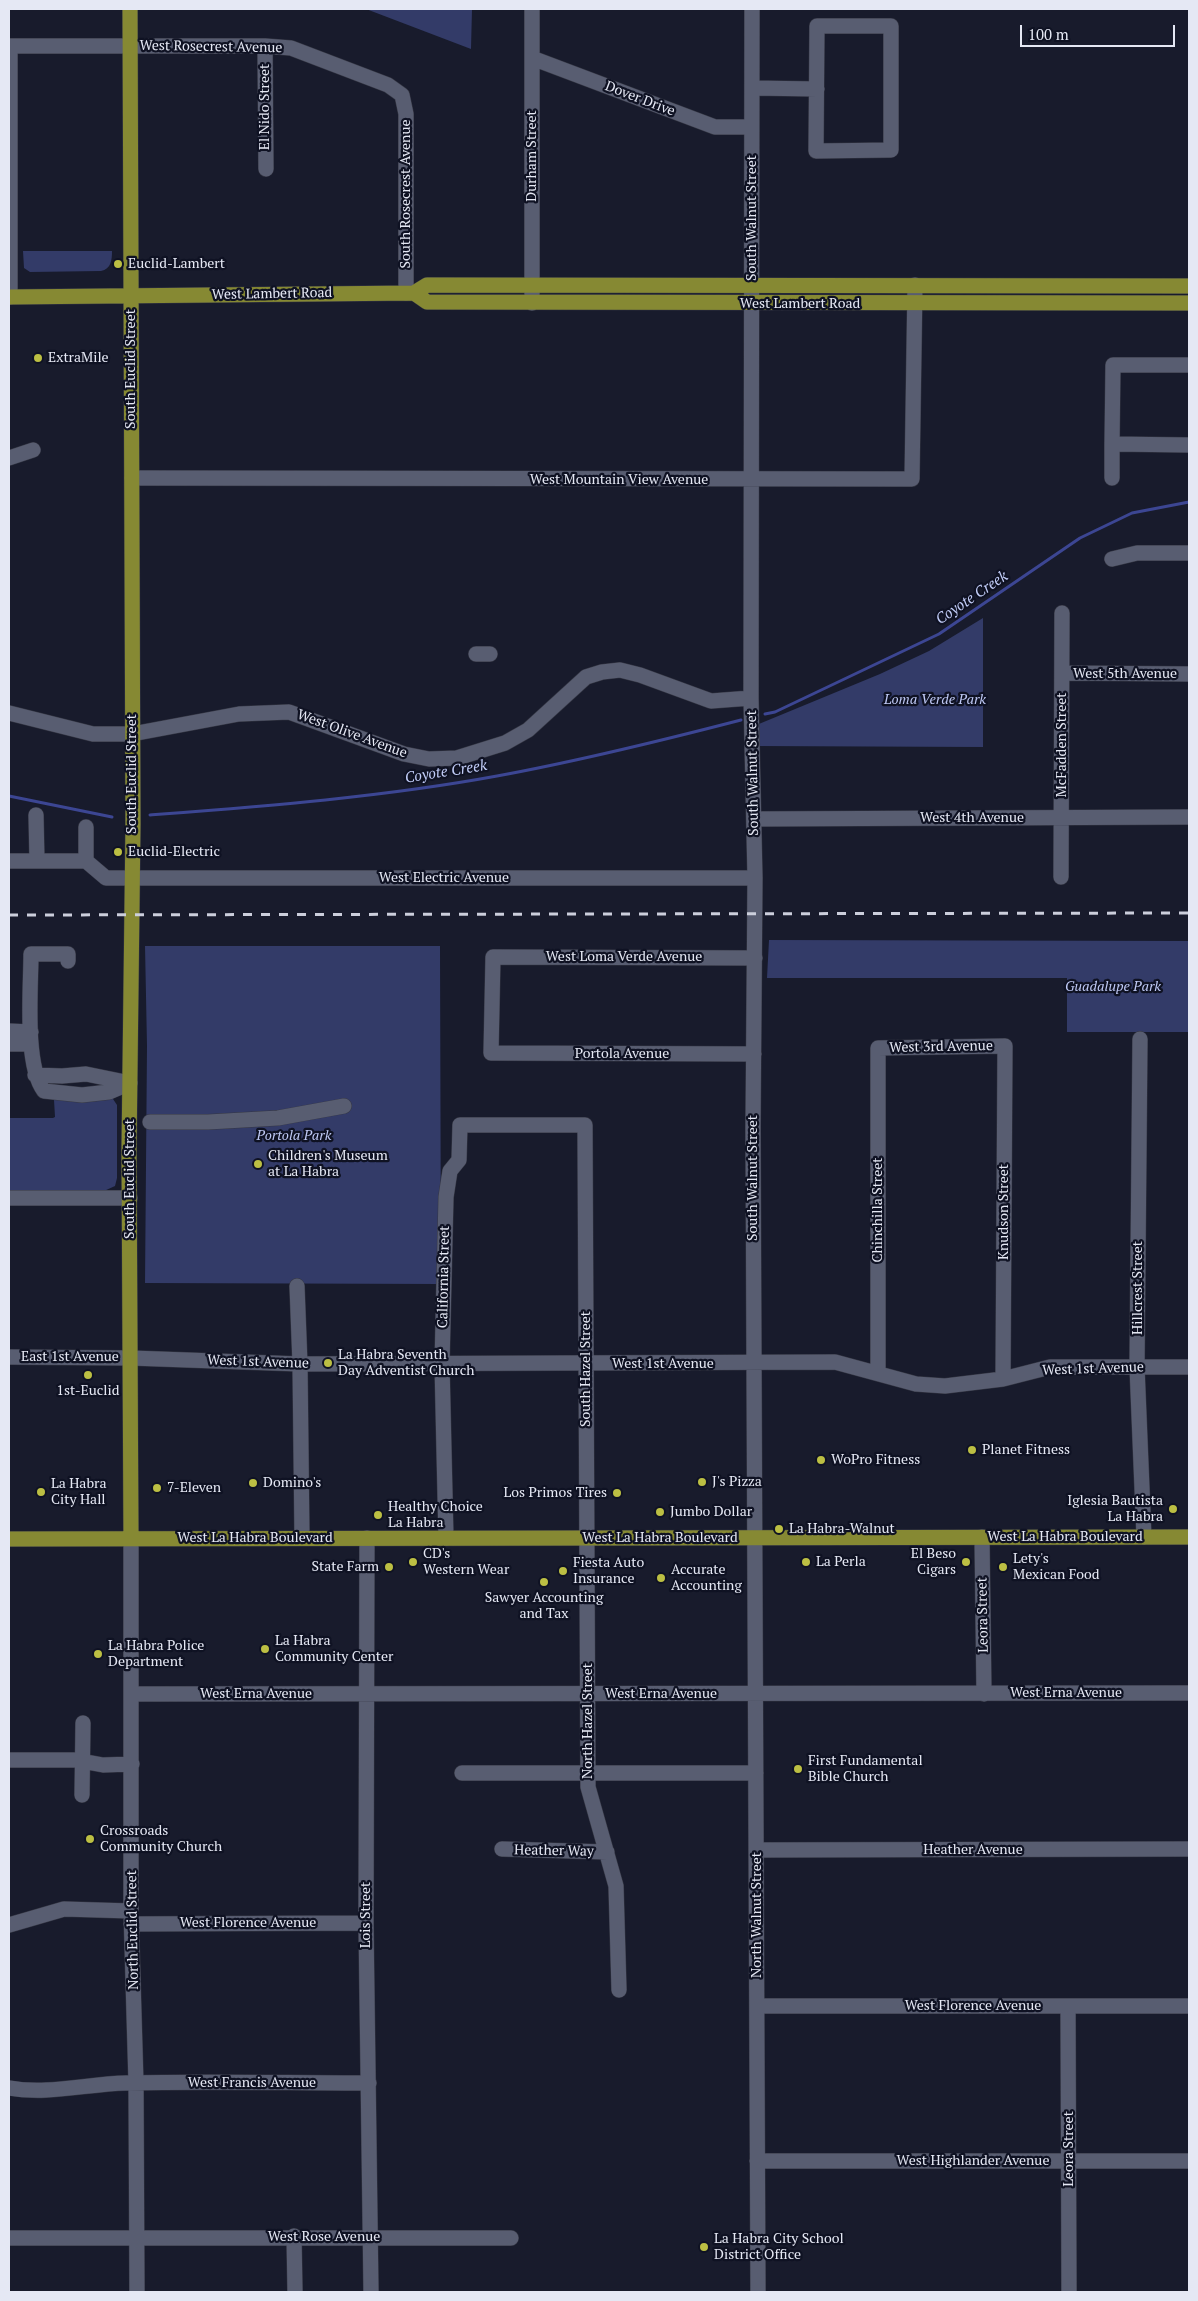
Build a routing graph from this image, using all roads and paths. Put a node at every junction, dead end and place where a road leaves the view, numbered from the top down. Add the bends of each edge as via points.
1 (130, 9) edge
2 (532, 9) edge
3 (752, 9) edge
4 (9, 46) edge
5 (130, 46) junction
6 (265, 46) junction
7 (532, 58) junction
8 (752, 88) junction
9 (817, 89) junction
10 (402, 95) joint
11 (751, 127) junction
12 (9, 169) edge
13 (266, 169) dead end
14 (532, 285) junction
15 (752, 285) junction
16 (915, 286) junction
17 (1189, 286) edge
18 (410, 293) junction
19 (131, 296) junction
20 (10, 297) edge
21 (532, 303) junction
22 (1189, 303) edge
23 (752, 304) junction
24 (915, 304) junction
25 (1189, 365) edge
26 (1112, 444) junction
27 (1189, 445) edge
28 (33, 450) dead end
29 (9, 458) edge
30 (132, 478) junction
31 (1112, 478) dead end
32 (752, 480) junction
33 (1189, 554) edge
34 (1112, 559) dead end
35 (1062, 613) dead end
36 (1062, 674) junction
37 (1189, 674) edge
38 (751, 698) junction
39 (9, 713) edge
40 (132, 734) junction
41 (36, 815) dead end
42 (1061, 817) junction
43 (1189, 817) edge
44 (754, 819) junction
45 (86, 827) dead end
46 (9, 861) edge
47 (37, 861) junction
48 (86, 861) junction
49 (1061, 877) dead end
50 (755, 878) junction
51 (132, 879) junction
52 (755, 958) junction
53 (68, 961) dead end
54 (9, 1031) edge
55 (31, 1038) junction
56 (1140, 1038) dead end
57 (9, 1044) edge
58 (1004, 1046) joint
59 (878, 1048) joint
60 (491, 1053) joint
61 (754, 1054) junction
62 (35, 1075) junction
63 (130, 1083) junction
64 (344, 1106) dead end
65 (150, 1122) dead end
66 (9, 1198) edge
67 (130, 1198) junction
68 (586, 1201) joint
69 (297, 1286) dead end
70 (9, 1357) edge
71 (131, 1358) junction
72 (754, 1363) junction
73 (300, 1364) junction
74 (442, 1364) junction
75 (586, 1364) junction
76 (1137, 1367) junction
77 (1189, 1367) edge
78 (878, 1372) junction
79 (1003, 1378) junction
80 (982, 1537) junction
81 (1144, 1537) junction
82 (1189, 1537) edge
83 (131, 1538) junction
84 (302, 1538) junction
85 (367, 1538) junction
86 (446, 1538) junction
87 (587, 1538) junction
88 (754, 1538) junction
89 (9, 1539) edge
90 (1189, 1693) edge
91 (132, 1694) junction
92 (366, 1694) junction
93 (589, 1694) junction
94 (754, 1694) junction
95 (984, 1694) junction
96 (83, 1723) dead end
97 (9, 1760) edge
98 (83, 1761) junction
99 (132, 1764) junction
100 (462, 1773) dead end
101 (588, 1773) junction
102 (756, 1773) junction
103 (82, 1795) dead end
104 (502, 1849) dead end
105 (756, 1850) junction
106 (1189, 1850) edge
107 (606, 1852) junction
108 (131, 1918) junction
109 (366, 1923) junction
110 (9, 1925) edge
111 (619, 1990) dead end
112 (757, 2006) junction
113 (1068, 2006) junction
114 (1189, 2006) edge
115 (136, 2083) junction
116 (369, 2083) junction
117 (9, 2088) edge
118 (757, 2161) junction
119 (1069, 2161) junction
120 (1189, 2161) edge
121 (294, 2236) junction
122 (371, 2236) junction
123 (9, 2238) edge
124 (511, 2238) dead end
125 (137, 2239) junction
126 (137, 2292) edge
127 (295, 2292) edge
128 (371, 2292) edge
129 (758, 2292) edge
130 (1069, 2292) edge

1 - 5 main road, South Euclid Street
2 - 7 street, Durham Street
3 - 8 street, South Walnut Street
4 - 5 street, West Rosecrest Avenue
4 - 12 street
5 - 6 street, West Rosecrest Avenue
5 - 19 main road, South Euclid Street
6 - 10 street, West Rosecrest Avenue via 291,48 388,85
6 - 13 street, El Nido Street
7 - 11 street, Dover Drive via 715,127
7 - 14 street, Durham Street
8 - 9 street
8 - 11 street, South Walnut Street
9 - 9 street via 816,151 891,150 891,26 817,26
10 - 18 street, South Rosecrest Avenue via 406,114
11 - 15 street, South Walnut Street
12 - 20 street
14 - 15 main road, West Lambert Road
14 - 18 main road, West Lambert Road via 426,285
14 - 21 street, Durham Street
15 - 16 main road, West Lambert Road
15 - 23 street, South Walnut Street
16 - 17 main road, West Lambert Road
16 - 24 street, West Mountain View Avenue
18 - 19 main road, West Lambert Road
18 - 21 main road, West Lambert Road via 426,302
19 - 20 main road, West Lambert Road
19 - 30 main road, South Euclid Street
21 - 23 main road, West Lambert Road
22 - 24 main road, West Lambert Road
23 - 24 main road, West Lambert Road
23 - 32 street, South Walnut Street
24 - 32 street, West Mountain View Avenue via 912,479
25 - 26 street via 1113,365
26 - 27 street
26 - 31 street
28 - 29 street
30 - 32 street, West Mountain View Avenue
30 - 40 main road, South Euclid Street
32 - 38 street, South Walnut Street
33 - 34 street via 1137,553
35 - 36 street, McFadden Street
36 - 37 street, West 5th Avenue
36 - 42 street, McFadden Street
38 - 40 street, West Olive Avenue via 710,701 640,674 620,670 602,672 586,677 528,730 504,743 457,758 428,759 404,754 289,712 239,714
38 - 44 street, South Walnut Street
39 - 40 street, West Olive Avenue via 93,734
40 - 51 main road, South Euclid Street
41 - 47 street
42 - 43 street, West 4th Avenue
42 - 44 street, West 4th Avenue
42 - 49 street, McFadden Street
44 - 50 street, South Walnut Street
45 - 48 street
46 - 47 street
47 - 48 street
48 - 51 street, West Electric Avenue via 106,878
50 - 51 street, West Electric Avenue
50 - 52 street, South Walnut Street
51 - 63 main road, South Euclid Street
52 - 60 street, West Loma Verde Avenue via 493,957
52 - 61 street, South Walnut Street
53 - 55 street via 68,954 31,954
54 - 55 street
55 - 57 street
55 - 62 street
56 - 76 street, Hillcrest Street
58 - 59 street, West 3rd Avenue
58 - 79 street, Knudson Street
59 - 78 street, Chinchilla Street
60 - 61 street, Portola Avenue
61 - 72 street, South Walnut Street
62 - 63 street via 86,1074
62 - 63 street via 44,1091 52,1093 82,1095 109,1092
63 - 67 main road, South Euclid Street
64 - 65 street via 278,1118
66 - 67 street
67 - 71 main road, South Euclid Street
68 - 74 street, California Street via 585,1125 460,1125 458,1160 450,1171 446,1197
68 - 75 street, South Hazel Street
69 - 73 street
70 - 71 street, East 1st Avenue
71 - 73 street, West 1st Avenue
71 - 83 main road, South Euclid Street
72 - 75 street, West 1st Avenue
72 - 78 street, West 1st Avenue via 835,1362
72 - 88 street, South Walnut Street
73 - 74 street, West 1st Avenue
73 - 84 street
74 - 75 street, West 1st Avenue
74 - 86 street, California Street
75 - 87 street, South Hazel Street
76 - 77 street, West 1st Avenue
76 - 79 street, West 1st Avenue via 1050,1367
76 - 81 street, Hillcrest Street
78 - 79 street, West 1st Avenue via 916,1384 945,1386
80 - 81 main road, West La Habra Boulevard
80 - 88 main road, West La Habra Boulevard
80 - 95 street, Leora Street
81 - 82 main road, West La Habra Boulevard
83 - 84 main road, West La Habra Boulevard
83 - 89 main road, West La Habra Boulevard
83 - 91 street, North Euclid Street
84 - 85 main road, West La Habra Boulevard
85 - 86 main road, West La Habra Boulevard
85 - 92 street, Lois Street
86 - 87 main road, West La Habra Boulevard
87 - 88 main road, West La Habra Boulevard
87 - 93 street, North Hazel Street
88 - 94 street, North Walnut Street
90 - 95 street, West Erna Avenue
91 - 92 street, West Erna Avenue
91 - 99 street, North Euclid Street
92 - 93 street, West Erna Avenue
92 - 109 street, Lois Street
93 - 94 street, West Erna Avenue
93 - 101 street, North Hazel Street
94 - 95 street, West Erna Avenue
94 - 102 street, North Walnut Street
96 - 98 street
97 - 98 street
98 - 99 street via 103,1765
98 - 103 street
99 - 108 street, North Euclid Street
100 - 101 street
101 - 102 street
101 - 107 street, North Hazel Street via 588,1787
102 - 105 street, North Walnut Street
104 - 107 street, Heather Way
105 - 106 street, Heather Avenue
105 - 112 street, North Walnut Street
107 - 111 street, North Hazel Street via 616,1886
108 - 109 street, West Florence Avenue
108 - 110 street, West Florence Avenue via 64,1909
108 - 115 street, North Euclid Street
109 - 116 street, Lois Street
112 - 113 street, West Florence Avenue
112 - 118 street, North Walnut Street
113 - 114 street, West Florence Avenue
113 - 119 street, Leora Street
115 - 116 street, West Francis Avenue
115 - 117 street, West Francis Avenue via 95,2084 55,2091
115 - 125 street, North Euclid Street
116 - 122 street, Lois Street
118 - 119 street, West Highlander Avenue
118 - 129 street, North Walnut Street
119 - 120 street, West Highlander Avenue
119 - 130 street, Leora Street
121 - 122 street, West Rose Avenue
121 - 125 street, West Rose Avenue
121 - 127 street
122 - 124 street, West Rose Avenue
122 - 128 street, Lois Street
123 - 125 street, West Rose Avenue
125 - 126 street, North Euclid Street

